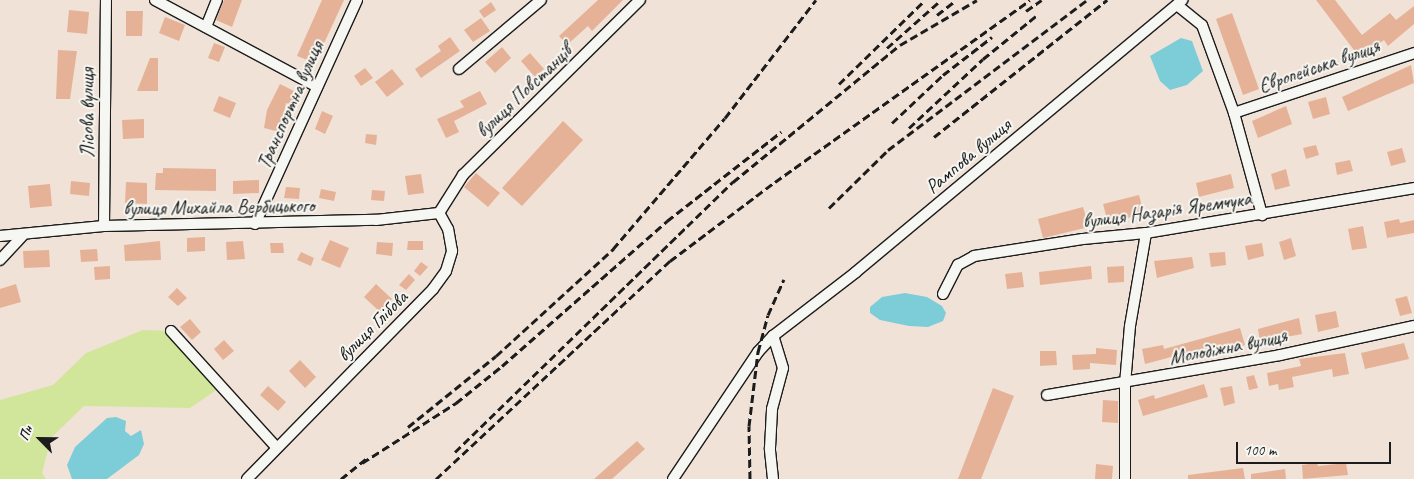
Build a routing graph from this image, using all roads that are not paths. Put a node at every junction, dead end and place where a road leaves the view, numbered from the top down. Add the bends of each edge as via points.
1 (106, 0) edge
2 (155, 0) edge
3 (217, 0) edge
4 (357, 0) edge
5 (541, 0) edge
6 (640, 0) edge
7 (1180, 3) edge
8 (206, 27) junction
9 (1414, 53) edge
10 (459, 69) dead end
11 (317, 87) junction
12 (1234, 113) junction
13 (1414, 188) edge
14 (439, 213) junction
15 (1262, 215) junction
16 (255, 224) junction
17 (104, 226) junction
18 (1146, 233) junction
19 (0, 236) edge
20 (22, 236) junction
21 (0, 260) edge
22 (943, 294) dead end
23 (1414, 326) edge
24 (171, 331) dead end
25 (774, 336) junction
26 (1125, 384) junction
27 (1047, 395) dead end
28 (276, 447) junction
29 (247, 479) edge
30 (673, 479) edge
31 (773, 479) edge
32 (1125, 479) edge

1 - 17 street, Лісова вулиця
2 - 8 street
3 - 8 street
4 - 11 street, Транспортна вулиця
5 - 10 street
6 - 14 street, вулиця Повстанців via 462,175
7 - 12 street via 1202,25
7 - 25 street, Рампова вулиця via 856,272
8 - 11 street
9 - 12 street, Європейська вулиця
11 - 16 street, Транспортна вулиця
12 - 15 street
13 - 15 street, вулиця Назарія Яремчука
14 - 16 street, вулиця Михайла Вербицького via 376,220
14 - 28 street, вулиця Глібова via 448,229 452,250 446,271 433,289
15 - 18 street, вулиця Назарія Яремчука
16 - 17 street, вулиця Михайла Вербицького
17 - 20 street, вулиця Михайла Вербицького
18 - 22 street, вулиця Назарія Яремчука via 974,256 958,265
18 - 26 street via 1134,299
19 - 20 street, вулиця Михайла Вербицького
20 - 21 street
23 - 26 street, Молодіжна вулиця
24 - 28 street
25 - 30 street, Рампова вулиця via 758,352
25 - 31 street via 783,368 772,409 770,448
26 - 27 street, Молодіжна вулиця
26 - 32 street
28 - 29 street, вулиця Глібова

